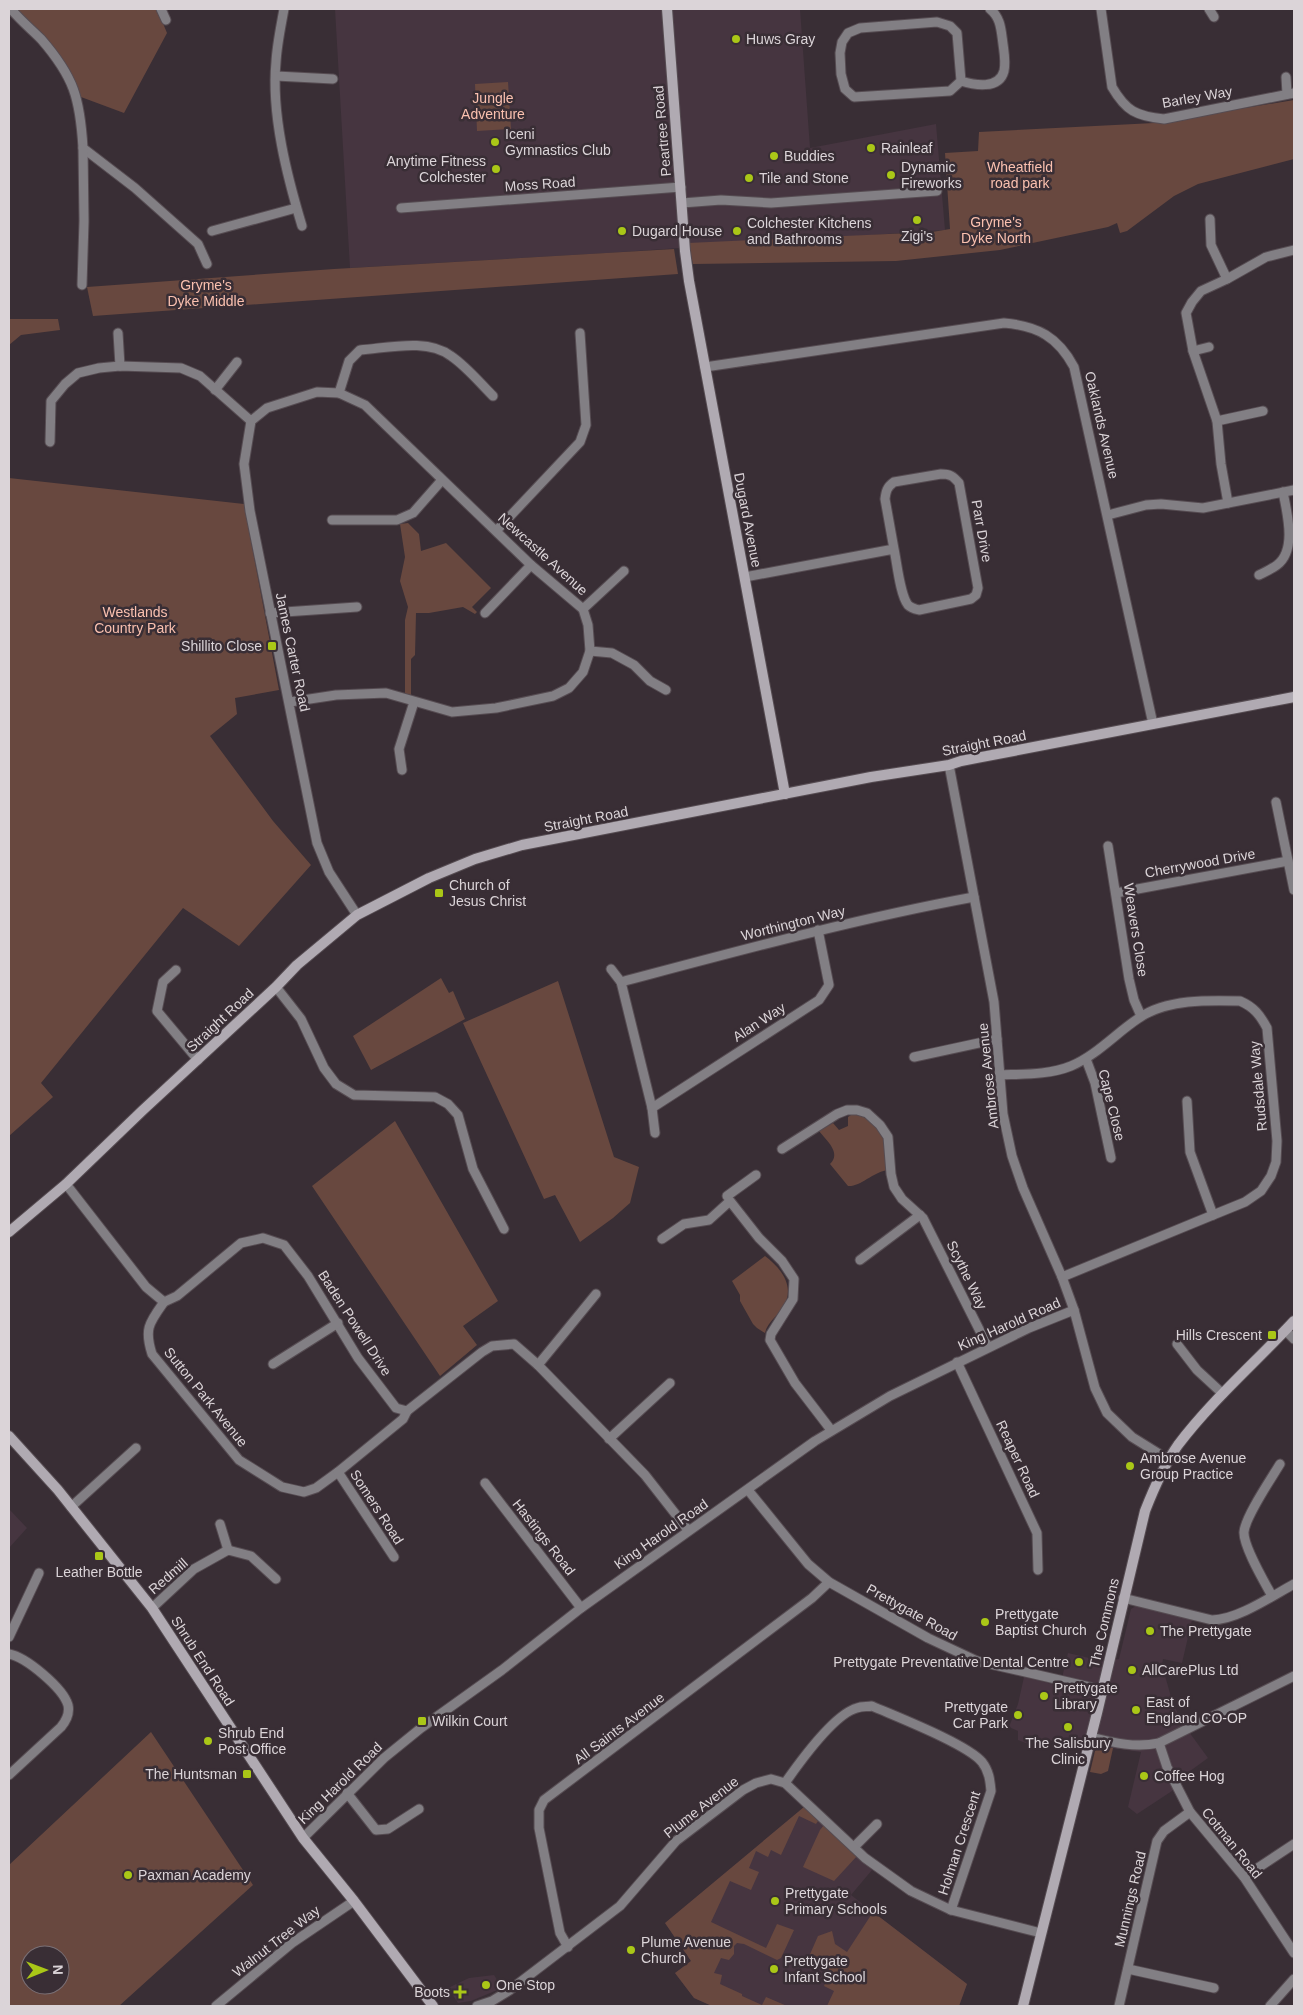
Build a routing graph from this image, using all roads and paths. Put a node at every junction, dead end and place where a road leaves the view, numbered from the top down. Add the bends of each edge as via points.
1 (11, 9) edge
2 (161, 9) edge
3 (284, 9) edge
4 (667, 9) edge
5 (990, 9) edge
6 (1101, 9) edge
7 (166, 20) dead end
8 (276, 76) junction
9 (1286, 77) dead end
10 (333, 79) dead end
11 (961, 81) junction
12 (1291, 93) edge
13 (82, 148) junction
14 (681, 187) junction
15 (937, 191) dead end
16 (682, 203) junction
17 (296, 208) junction
18 (401, 208) dead end
19 (1210, 219) dead end
20 (302, 226) dead end
21 (212, 231) dead end
22 (1294, 250) edge
23 (685, 251) joint
24 (207, 264) dead end
25 (1228, 279) junction
26 (82, 285) dead end
27 (118, 333) dead end
28 (580, 333) dead end
29 (1210, 347) dead end
30 (1193, 352) junction
31 (237, 362) dead end
32 (120, 366) junction
33 (705, 367) junction
34 (215, 390) junction
35 (338, 394) junction
36 (493, 396) dead end
37 (1263, 411) dead end
38 (1217, 421) junction
39 (252, 422) junction
40 (50, 442) dead end
41 (442, 480) junction
42 (1294, 490) edge
43 (1283, 492) junction
44 (1228, 503) junction
45 (1108, 515) junction
46 (332, 520) dead end
47 (497, 530) junction
48 (894, 549) junction
49 (531, 565) junction
50 (624, 570) dead end
51 (1259, 575) dead end
52 (745, 577) junction
53 (357, 607) dead end
54 (583, 609) junction
55 (270, 613) junction
56 (485, 613) dead end
57 (590, 651) junction
58 (666, 690) dead end
59 (1294, 697) edge
60 (290, 702) junction
61 (414, 702) junction
62 (1153, 724) junction
63 (949, 765) junction
64 (402, 770) dead end
65 (785, 794) junction
66 (1276, 802) dead end
67 (1108, 846) dead end
68 (1288, 862) junction
69 (1294, 890) edge
70 (1116, 893) junction
71 (974, 898) junction
72 (357, 914) junction
73 (818, 930) junction
74 (610, 969) dead end
75 (176, 970) dead end
76 (621, 982) junction
77 (276, 987) junction
78 (1141, 1016) junction
79 (997, 1038) junction
80 (914, 1057) dead end
81 (1086, 1059) junction
82 (198, 1060) junction
83 (999, 1075) junction
84 (1187, 1101) dead end
85 (652, 1108) junction
86 (655, 1133) dead end
87 (782, 1149) dead end
88 (1111, 1158) dead end
89 (756, 1175) dead end
90 (66, 1184) junction
91 (726, 1196) junction
92 (1213, 1215) junction
93 (920, 1216) junction
94 (504, 1229) dead end
95 (9, 1232) edge
96 (662, 1240) dead end
97 (860, 1260) dead end
98 (1062, 1277) junction
99 (596, 1294) dead end
100 (164, 1302) junction
101 (1074, 1310) junction
102 (1294, 1321) edge
103 (338, 1323) junction
104 (1285, 1330) junction
105 (1294, 1339) edge
106 (1177, 1344) dead end
107 (988, 1348) junction
108 (958, 1362) junction
109 (273, 1364) dead end
110 (538, 1365) junction
111 (670, 1383) dead end
112 (1223, 1394) junction
113 (407, 1411) junction
114 (832, 1430) junction
115 (9, 1436) edge
116 (610, 1439) junction
117 (136, 1448) dead end
118 (1169, 1460) junction
119 (1280, 1464) dead end
120 (338, 1472) junction
121 (485, 1483) dead end
122 (748, 1490) junction
123 (71, 1506) junction
124 (220, 1524) dead end
125 (688, 1530) junction
126 (228, 1550) junction
127 (394, 1557) dead end
128 (1038, 1570) dead end
129 (39, 1573) dead end
130 (276, 1579) dead end
131 (829, 1582) junction
132 (1294, 1584) edge
133 (1272, 1596) junction
134 (1123, 1598) junction
135 (152, 1608) junction
136 (581, 1608) junction
137 (9, 1637) edge
138 (9, 1654) edge
139 (1294, 1676) edge
140 (1103, 1690) junction
141 (1091, 1737) junction
142 (1159, 1744) junction
143 (9, 1775) edge
144 (785, 1783) junction
145 (347, 1793) junction
146 (419, 1809) dead end
147 (1190, 1812) junction
148 (877, 1824) dead end
149 (303, 1838) junction
150 (1294, 1844) edge
151 (854, 1847) junction
152 (1244, 1877) junction
153 (354, 1900) junction
154 (951, 1910) junction
155 (1041, 1933) junction
156 (568, 1947) junction
157 (1294, 1953) edge
158 (1128, 1969) junction
159 (1294, 1979) edge
160 (1214, 1988) dead end
161 (216, 2006) edge
162 (433, 2006) edge
163 (477, 2006) edge
164 (1023, 2006) edge
165 (1119, 2006) edge
166 (1270, 2006) edge

1 - 13 street via 50,51 72,85 81,114
2 - 7 street
3 - 8 street
4 - 14 street, Peartree Road
5 - 11 street via 1000,24 1004,72 999,79 987,85 976,86
6 - 12 street, Barley Way via 1112,87 1131,111 1146,117 1164,118
8 - 10 street
8 - 17 street via 285,165
9 - 12 street, Barley Way
11 - 11 street via 957,33 950,26 937,22 860,28 848,33 842,42 841,74 846,89 854,97 950,91
13 - 24 street via 135,188 198,244
13 - 26 street
14 - 16 street, Peartree Road
14 - 18 street, Moss Road
15 - 16 street via 770,203 721,200
16 - 23 street, Peartree Road
17 - 20 street
17 - 21 street
19 - 25 street via 1211,245
22 - 25 street via 1266,257
23 - 33 street, Dugard Avenue
25 - 30 street via 1201,292 1186,313
27 - 32 street
28 - 47 street via 586,425 580,442
29 - 30 street
30 - 38 street
31 - 34 street
32 - 34 street via 181,368 200,376
32 - 40 street via 78,373 65,384 51,401
33 - 45 street, Oaklands Avenue via 1004,323 1040,331 1066,352 1074,367
33 - 52 street, Dugard Avenue
34 - 39 street
35 - 36 street via 349,361 360,350 424,346 437,348 451,356
35 - 39 street, Newcastle Avenue via 317,392 283,402 267,408
35 - 41 street, Newcastle Avenue via 365,405
37 - 38 street
38 - 44 street
39 - 55 street, James Carter Road via 244,464
41 - 46 street via 412,513 397,520
41 - 47 street, Newcastle Avenue
42 - 43 street
43 - 44 street
43 - 51 street via 1289,526 1286,551 1279,564
44 - 45 street via 1203,508 1146,505
45 - 62 street, Oaklands Avenue
47 - 49 street, Newcastle Avenue
48 - 48 street, Parr Drive via 885,499 889,486 894,482 948,474 959,483 978,588 976,595 971,599 919,610 912,608 904,595
48 - 52 street
49 - 54 street, Newcastle Avenue
49 - 56 street
50 - 54 street
52 - 65 street, Dugard Avenue
53 - 55 street
54 - 57 street, Newcastle Avenue
55 - 60 street, James Carter Road
57 - 58 street via 612,652
57 - 61 street, Newcastle Avenue via 583,672 569,688 553,696 496,708 452,712
59 - 62 street, Straight Road
60 - 61 street, Newcastle Avenue via 336,695 386,693
60 - 72 street, James Carter Road via 317,842 329,872
61 - 64 street via 399,749
62 - 63 street, Straight Road
63 - 65 street, Straight Road
63 - 71 street, Ambrose Avenue
65 - 72 street, Straight Road via 522,845 475,859 429,878
66 - 68 street
67 - 70 street, Weavers Close
68 - 69 street
68 - 70 street, Cherrywood Drive
70 - 78 street, Weavers Close via 1129,979
71 - 73 street, Worthington Way
71 - 79 street, Ambrose Avenue via 994,1002
72 - 77 street, Straight Road
73 - 76 street, Worthington Way
73 - 85 street, Alan Way via 830,985 818,1000
74 - 76 street
75 - 82 street via 164,982 158,1011
76 - 85 street
77 - 82 street, Straight Road
77 - 94 street via 301,1019 324,1068 336,1084 354,1095 435,1097 448,1104 458,1115 473,1169
78 - 81 street, Rudsdale Way
78 - 92 street, Rudsdale Way via 1186,1003 1240,1002 1260,1014 1267,1028 1276,1162 1261,1191 1245,1202
79 - 80 street
79 - 83 street, Ambrose Avenue
81 - 83 street, Rudsdale Way via 1053,1072
81 - 88 street, Cape Close via 1095,1083
82 - 90 street, Straight Road
83 - 98 street, Ambrose Avenue via 1012,1156
84 - 92 street via 1190,1152
85 - 86 street
87 - 93 street, Scythe Way via 837,1114 857,1110 867,1113 888,1137 894,1187
89 - 91 street
90 - 95 street, Straight Road
90 - 100 street via 146,1287
91 - 96 street via 709,1220 684,1224
91 - 114 street via 794,1279 794,1299 770,1340 795,1383
92 - 98 street, Rudsdale Way
93 - 97 street
93 - 107 street, Scythe Way
98 - 101 street, Ambrose Avenue
99 - 110 street
100 - 103 street, Baden Powell Drive via 177,1296 241,1243 263,1238 284,1245
100 - 120 street, Sutton Park Avenue via 151,1320 147,1338 152,1354 239,1460 282,1487 304,1492 316,1488
101 - 107 street, King Harold Road
101 - 118 street, Ambrose Avenue via 1095,1388 1107,1413 1131,1436
102 - 104 street, The Commons
103 - 109 street
103 - 113 street, Baden Powell Drive via 358,1358 396,1408
104 - 105 street
104 - 112 street, The Commons
106 - 112 street via 1197,1370
107 - 108 street, King Harold Road
108 - 114 street, King Harold Road
108 - 128 street, Reaper Road via 1037,1533
110 - 113 street via 514,1344 492,1346
110 - 116 street
111 - 116 street
112 - 118 street, The Commons via 1178,1445
113 - 120 street, Sutton Park Avenue via 403,1418
114 - 122 street, King Harold Road
115 - 123 street, Shrub End Road
116 - 125 street via 645,1475
117 - 123 street
118 - 134 street, The Commons via 1145,1511
119 - 133 street via 1244,1533 1254,1562
120 - 127 street, Somers Road
121 - 136 street, Hastings Road
122 - 125 street, King Harold Road
122 - 131 street, Prettygate Road via 808,1564
123 - 135 street, Shrub End Road
124 - 126 street
125 - 136 street, King Harold Road
126 - 130 street via 251,1556
126 - 135 street, Redmill via 194,1569
129 - 137 street
131 - 140 street, Prettygate Road via 928,1638 977,1661
131 - 156 street, All Saints Avenue via 544,1800 539,1810 539,1828 560,1933
132 - 133 street
133 - 134 street via 1220,1620
134 - 140 street, The Commons
135 - 149 street, Shrub End Road
136 - 145 street, King Harold Road via 421,1728
138 - 143 street via 36,1668 68,1706 66,1721 61,1727
139 - 142 street
140 - 141 street, The Commons
141 - 142 street via 1119,1744
141 - 155 street, The Commons
142 - 147 street, Cotman Road
144 - 151 street
144 - 154 street, Holman Crescent via 812,1746 841,1717 856,1708 872,1706 966,1750 981,1761 989,1773 991,1791
144 - 156 street, Plume Avenue via 771,1779 756,1782 743,1790 676,1841 620,1906
145 - 146 street via 376,1830 388,1829
145 - 149 street, King Harold Road
147 - 152 street, Cotman Road
147 - 158 street, Munnings Road via 1164,1830 1157,1841
148 - 151 street
149 - 153 street, Shrub End Road
150 - 152 street
151 - 154 street via 911,1891
152 - 157 street, Cotman Road
153 - 161 street, Walnut Tree Way via 292,1943
153 - 162 street, Shrub End Road
154 - 155 street
155 - 164 street, The Commons
156 - 163 street, Plume Avenue via 492,2002
158 - 160 street
158 - 165 street, Munnings Road
159 - 166 street

